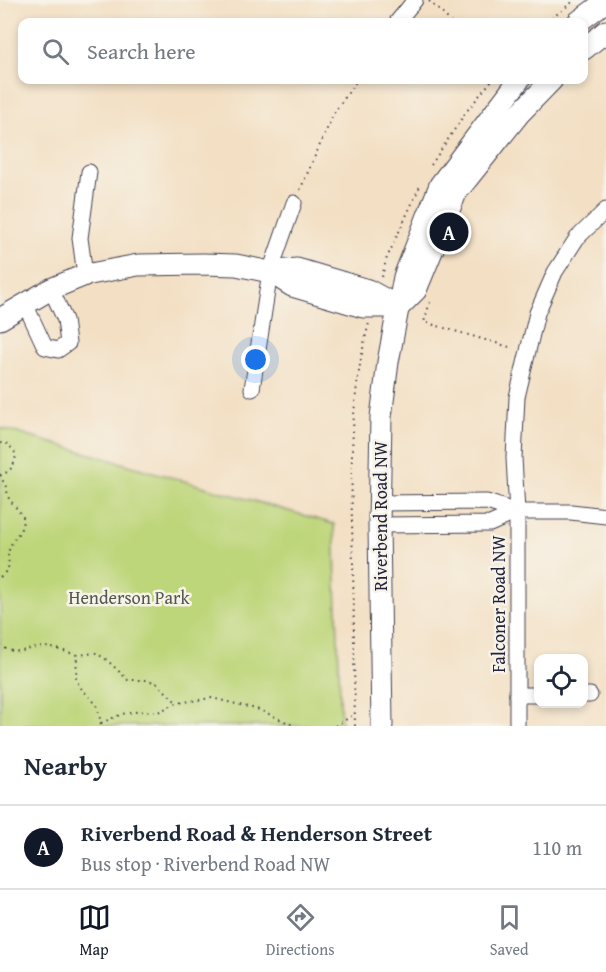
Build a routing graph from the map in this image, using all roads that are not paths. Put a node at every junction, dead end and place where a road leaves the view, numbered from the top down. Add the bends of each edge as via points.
1 (415, 0) edge
2 (606, 1) edge
3 (400, 18) edge
4 (583, 18) edge
5 (606, 31) edge
6 (588, 46) edge
7 (516, 84) edge
8 (548, 84) edge
9 (89, 172) dead end
10 (294, 203) road end
11 (606, 210) edge
12 (270, 272) junction
13 (85, 275) junction
14 (51, 289) junction
15 (25, 303) junction
16 (399, 307) junction
17 (0, 319) edge
18 (252, 389) dead end
19 (379, 503) junction
20 (518, 512) junction
21 (606, 516) edge
22 (379, 525) junction
23 (517, 695) junction
24 (534, 695) edge
25 (382, 726) edge
26 (517, 726) edge

1 - 3 street
2 - 4 main road
5 - 6 main road
7 - 16 main road, Riverbend Road NW via 440,185 404,277
8 - 16 main road, Riverbend Road NW via 456,193 416,290
9 - 13 street via 80,238
10 - 12 street
11 - 20 street, Falconer Road NW via 577,238 555,272 537,313 518,397 514,458
12 - 13 main road via 236,265 192,264 138,265
12 - 16 main road via 297,269 368,290
12 - 18 street
13 - 14 main road
14 - 15 main road
14 - 15 street via 65,320 68,343 58,350 45,347
15 - 17 main road
16 - 19 main road, Riverbend Road NW via 381,417
19 - 20 street via 487,502
19 - 22 main road, Riverbend Road NW
20 - 21 street
20 - 22 street via 490,524
20 - 23 street, Falconer Road NW
22 - 25 main road, Riverbend Road NW
23 - 24 street, Falconer Road NW
23 - 26 street, Falconer Road NW

